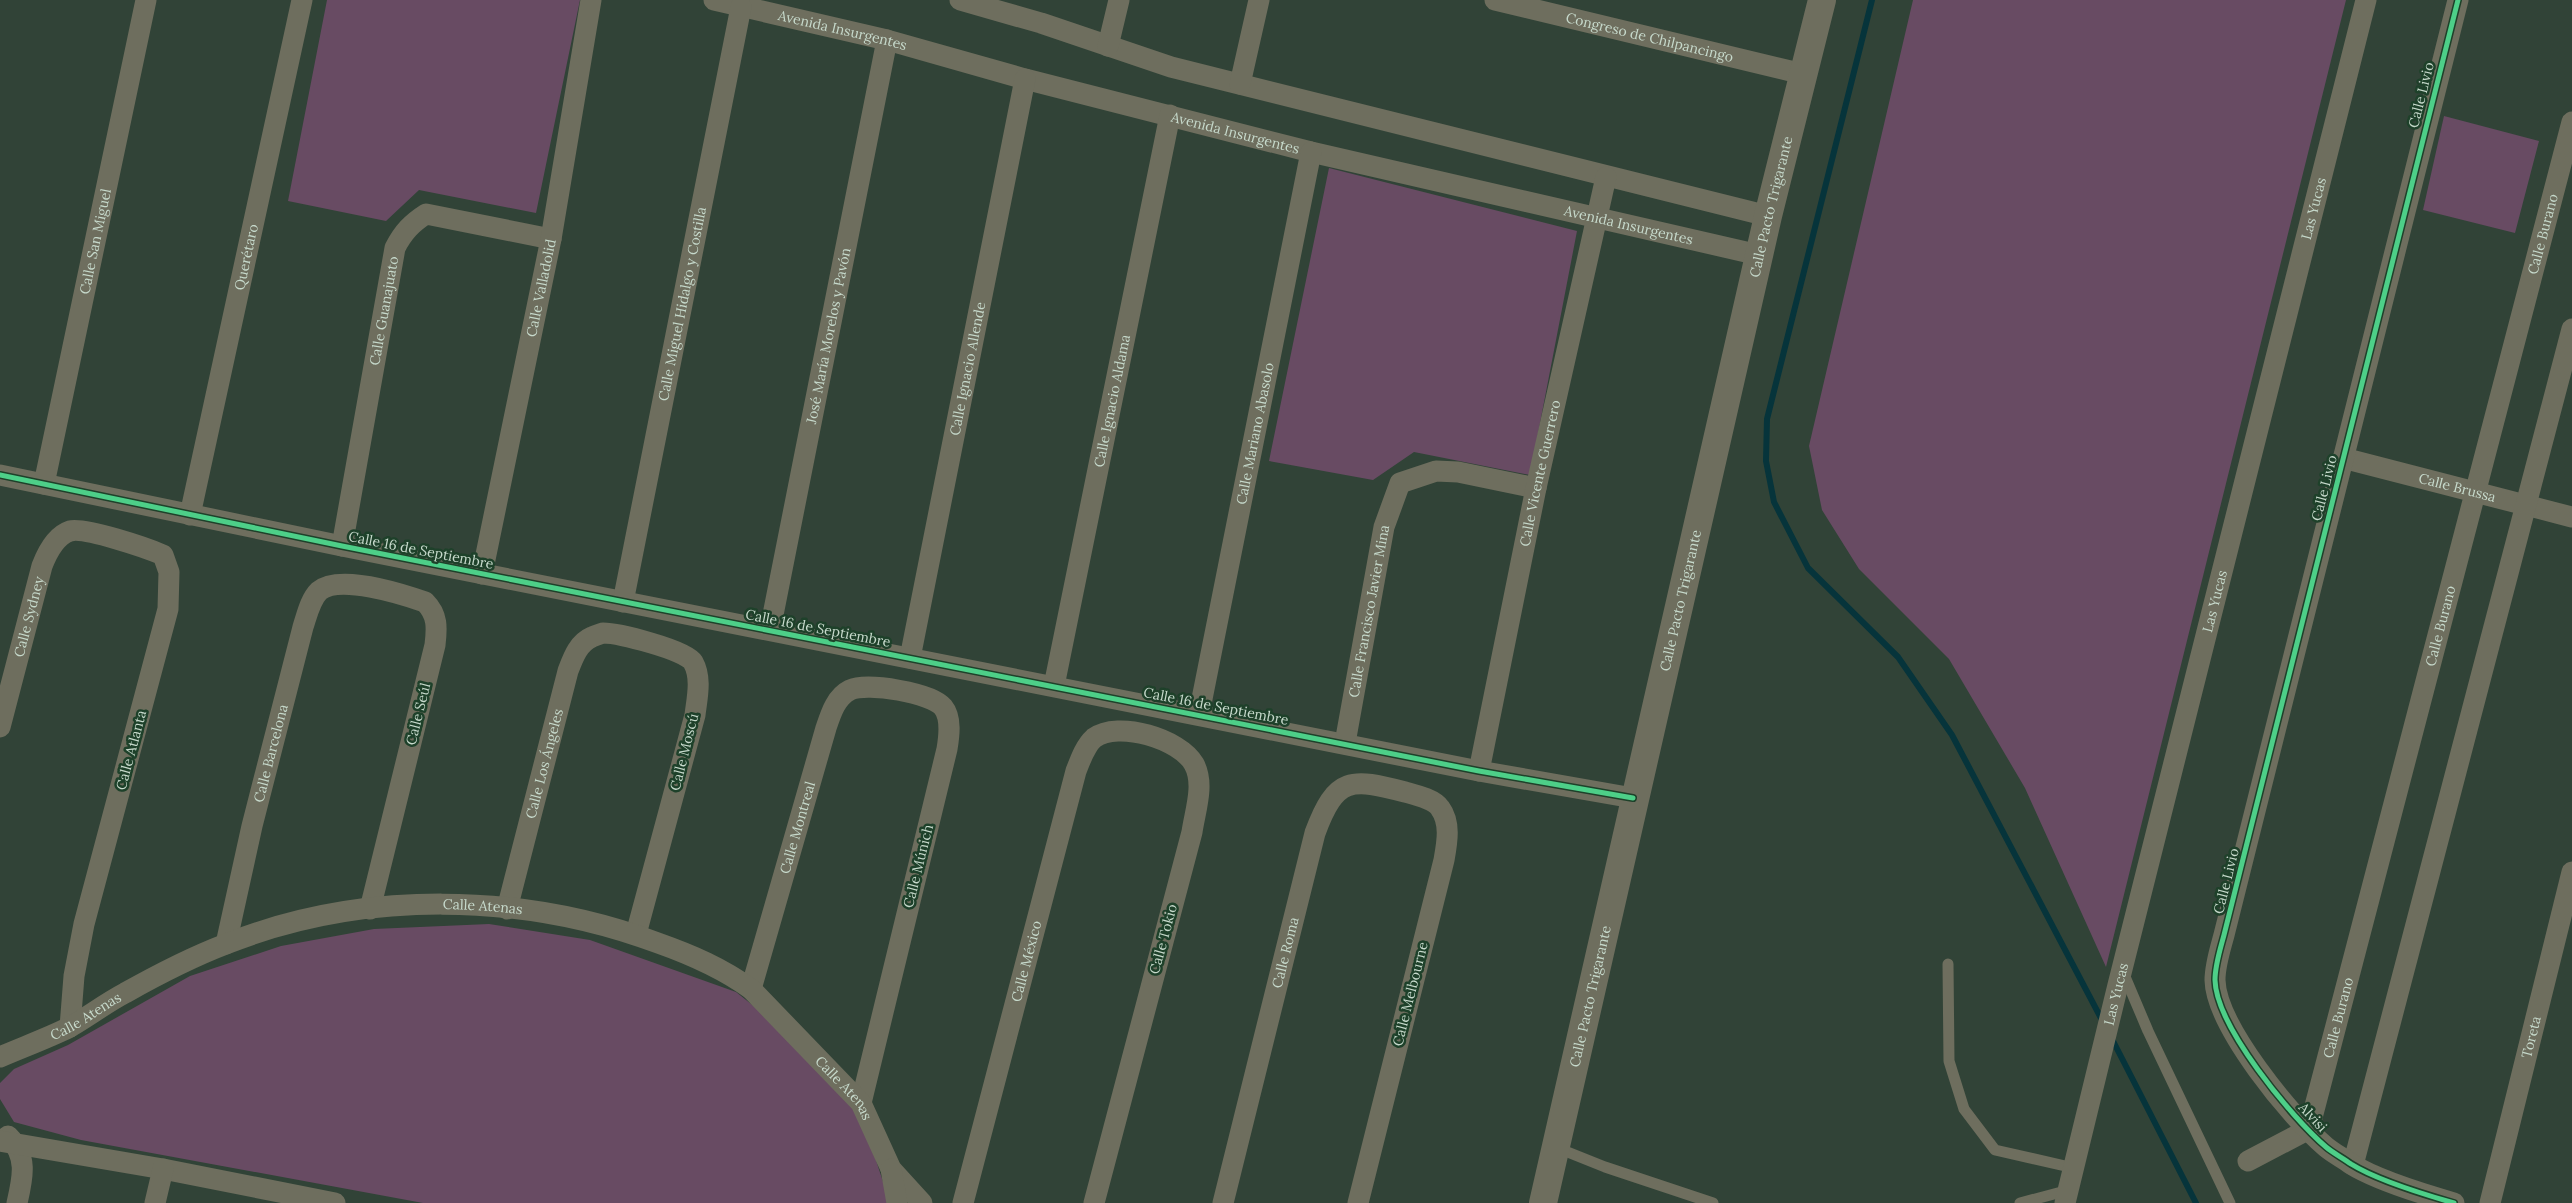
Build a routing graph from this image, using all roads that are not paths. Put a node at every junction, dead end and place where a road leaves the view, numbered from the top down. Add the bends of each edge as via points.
1 (146, 0) edge
2 (302, 0) edge
3 (591, 0) edge
4 (714, 0) edge
5 (960, 0) edge
6 (1119, 0) edge
7 (1259, 0) edge
8 (1495, 0) edge
9 (1822, 0) edge
10 (2366, 0) edge
11 (2458, 0) edge
12 (984, 3) edge
13 (741, 7) junction
14 (888, 40) junction
15 (1108, 46) junction
16 (1803, 74) junction
17 (1025, 79) junction
18 (1240, 84) junction
19 (1170, 115) junction
20 (2572, 122) edge
21 (1311, 152) junction
22 (1606, 177) junction
23 (1768, 216) junction
24 (1596, 218) junction
25 (551, 239) junction
26 (1759, 255) junction
27 (2572, 329) edge
28 (2342, 458) junction
29 (0, 475) edge
30 (44, 484) junction
31 (1536, 488) junction
32 (2476, 493) junction
33 (2526, 506) junction
34 (190, 515) junction
35 (2572, 518) edge
36 (84, 531) joint
37 (342, 546) junction
38 (482, 574) junction
39 (345, 583) joint
40 (623, 602) junction
41 (770, 630) junction
42 (602, 633) joint
43 (910, 658) junction
44 (866, 686) joint
45 (1054, 686) junction
46 (1199, 714) junction
47 (0, 727) edge
48 (1110, 732) joint
49 (1345, 743) junction
50 (1479, 771) junction
51 (1419, 796) joint
52 (1633, 798) junction
53 (2572, 872) edge
54 (370, 909) junction
55 (507, 909) junction
56 (636, 934) junction
57 (226, 944) junction
58 (1948, 964) dead end
59 (2120, 978) junction
60 (2215, 982) joint
61 (751, 989) junction
62 (70, 1027) junction
63 (0, 1056) edge
64 (860, 1103) junction
65 (0, 1129) edge
66 (2309, 1130) junction
67 (8, 1142) edge
68 (1556, 1148) junction
69 (2248, 1161) dead end
70 (2353, 1165) junction
71 (2074, 1168) junction
72 (163, 1169) junction
73 (891, 1170) junction
74 (2067, 1196) edge
75 (294, 1199) edge
76 (17, 1203) edge
77 (154, 1203) edge
78 (334, 1203) edge
79 (897, 1203) edge
80 (922, 1203) edge
81 (963, 1203) edge
82 (1094, 1203) edge
83 (1223, 1203) edge
84 (1358, 1203) edge
85 (1543, 1203) edge
86 (1713, 1203) edge
87 (2020, 1203) edge
88 (2230, 1203) edge
89 (2454, 1203) edge
90 (2490, 1203) edge

1 - 30 street, Calle San Miguel
2 - 34 street, Querétaro
3 - 25 street, Calle Valladolid
4 - 13 street, Avenida Insurgentes
5 - 12 street
6 - 15 street
7 - 18 street
8 - 16 street, Congreso de Chilpancingo
9 - 16 street, Calle Pacto Trigarante
10 - 59 street, Las Yucas
11 - 28 street, Calle Livio
12 - 15 street
13 - 14 street, Avenida Insurgentes
13 - 40 street, Calle Miguel Hidalgo y Costilla
14 - 17 street, Avenida Insurgentes
14 - 41 street, José María Morelos y Pavón
15 - 18 street via 1171,68
16 - 23 street, Calle Pacto Trigarante
17 - 19 street, Avenida Insurgentes
17 - 43 street, Calle Ignacio Allende
18 - 22 street
19 - 21 street, Avenida Insurgentes
19 - 45 street, Calle Ignacio Aldama
20 - 32 street, Calle Burano
21 - 24 street, Avenida Insurgentes
21 - 46 street, Calle Mariano Abasolo
22 - 23 street
22 - 24 street, Calle Vicente Guerrero
23 - 26 street, Calle Pacto Trigarante
24 - 26 street, Avenida Insurgentes
24 - 31 street, Calle Vicente Guerrero
25 - 37 street, Calle Guanajuato via 426,214 401,236 395,248
25 - 38 street, Calle Valladolid
26 - 52 street, Calle Pacto Trigarante
27 - 33 street
28 - 32 street, Calle Brussa
28 - 60 street, Calle Livio
29 - 30 street, Calle 16 de Septiembre
30 - 34 street, Calle 16 de Septiembre
31 - 49 street, Calle Francisco Javier Mina via 1444,471 1418,475 1400,483 1384,527
31 - 50 street, Calle Vicente Guerrero
32 - 33 street, Calle Brussa
32 - 66 street, Calle Burano
33 - 35 street, Calle Brussa
33 - 70 street
34 - 37 street, Calle 16 de Septiembre
36 - 47 street, Calle Sydney via 70,531 47,552
36 - 62 street, Calle Atlanta via 147,548 163,556 169,572 170,592 84,924 74,976
37 - 38 street, Calle 16 de Septiembre
38 - 40 street, Calle 16 de Septiembre
39 - 54 street, Calle Seúl via 425,602 434,610 437,627
39 - 57 street, Calle Barcelona via 330,585 319,592 311,603 303,627 250,834
40 - 41 street, Calle 16 de Septiembre
41 - 43 street, Calle 16 de Septiembre
42 - 55 street, Calle Los Ángeles via 582,642 568,671
42 - 56 street, Calle Moscú via 680,651 692,660 698,677 695,715
43 - 45 street, Calle 16 de Septiembre
44 - 61 street, Calle Montreal via 839,698 826,728
44 - 64 street, Calle Múnich via 931,699 943,707 949,734
45 - 46 street, Calle 16 de Septiembre
46 - 49 street, Calle 16 de Septiembre
48 - 81 street, Calle México via 1094,738 1076,771
48 - 82 street, Calle Tokio via 1130,731 1166,741 1184,752 1194,764 1199,781 1192,832
49 - 50 street, Calle 16 de Septiembre
50 - 52 street, Calle 16 de Septiembre
51 - 83 street, Calle Roma via 1355,782 1332,796 1323,811
51 - 84 street, Calle Melbourne via 1439,806 1446,821 1445,853
52 - 68 street, Calle Pacto Trigarante
53 - 90 street, Toreta
54 - 55 street, Calle Atenas via 458,904
54 - 57 street, Calle Atenas via 326,914 283,924
55 - 56 street, Calle Atenas via 606,925
56 - 61 street, Calle Atenas via 701,958
57 - 62 street, Calle Atenas via 125,993
58 - 71 lane via 1949,1061 1964,1110 1995,1150
59 - 71 street, Las Yucas
59 - 88 lane
60 - 66 street, Alvisi via 2221,1004 2259,1071
61 - 64 street, Calle Atenas
62 - 63 street, Calle Atenas
64 - 73 street, Calle Atenas
65 - 67 street
66 - 69 street
66 - 70 street, Alvisi via 2326,1147
67 - 72 street
67 - 76 street via 23,1158
68 - 85 street, Calle Pacto Trigarante
68 - 86 lane
70 - 89 street, Alvisi
71 - 74 street, Las Yucas
72 - 75 street
72 - 77 street
73 - 79 street, Calle Atenas
73 - 80 street, Calle Atenas
74 - 87 lane
75 - 78 street

